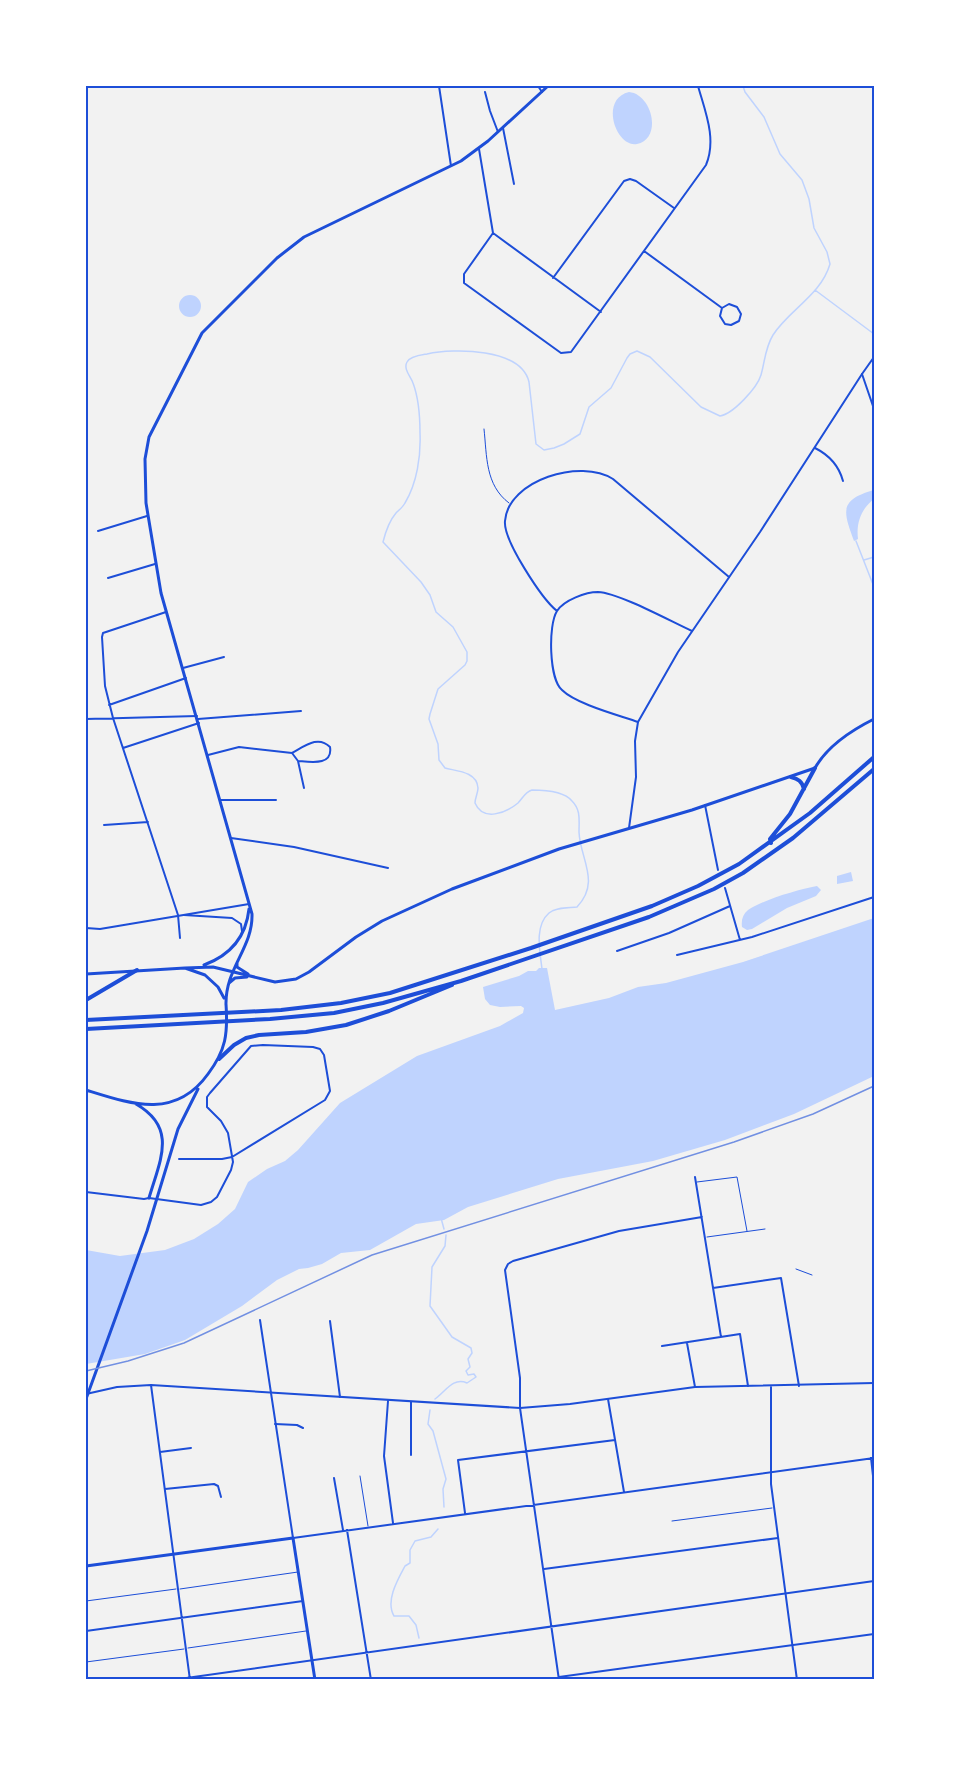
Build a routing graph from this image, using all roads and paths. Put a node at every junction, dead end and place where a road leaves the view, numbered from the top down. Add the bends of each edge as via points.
1 (440, 86) edge
2 (538, 86) edge
3 (548, 86) edge
4 (699, 86) edge
5 (485, 92) dead end
6 (542, 92) junction
7 (503, 128) junction
8 (498, 132) junction
9 (479, 149) junction
10 (451, 166) junction
11 (514, 184) dead end
12 (675, 209) junction
13 (494, 233) junction
14 (644, 251) junction
15 (553, 278) junction
16 (722, 308) junction
17 (601, 312) junction
18 (874, 357) edge
19 (862, 374) junction
20 (874, 409) edge
21 (484, 429) dead end
22 (815, 448) junction
23 (843, 481) dead end
24 (510, 504) junction
25 (147, 516) junction
26 (98, 531) dead end
27 (155, 564) junction
28 (108, 578) dead end
29 (729, 578) junction
30 (557, 610) junction
31 (166, 612) junction
32 (692, 630) junction
33 (224, 657) dead end
34 (183, 668) junction
35 (186, 678) junction
36 (109, 705) junction
37 (301, 711) dead end
38 (113, 718) junction
39 (86, 719) edge
40 (198, 719) junction
41 (874, 719) edge
42 (638, 722) junction
43 (123, 748) junction
44 (292, 753) junction
45 (208, 755) junction
46 (874, 758) edge
47 (298, 761) junction
48 (815, 768) junction
49 (874, 771) edge
50 (791, 777) junction
51 (304, 788) dead end
52 (804, 789) junction
53 (221, 800) junction
54 (276, 800) dead end
55 (705, 806) junction
56 (148, 822) junction
57 (104, 825) dead end
58 (629, 828) junction
59 (231, 838) junction
60 (771, 843) junction
61 (388, 868) dead end
62 (718, 870) dead end
63 (725, 888) dead end
64 (874, 897) edge
65 (250, 904) junction
66 (730, 906) junction
67 (178, 915) junction
68 (86, 928) edge
69 (180, 938) dead end
70 (740, 940) junction
71 (238, 942) junction
72 (617, 951) dead end
73 (677, 955) dead end
74 (238, 959) junction
75 (201, 966) junction
76 (185, 968) junction
77 (136, 970) junction
78 (232, 970) junction
79 (86, 974) edge
80 (252, 976) junction
81 (460, 981) junction
82 (228, 985) junction
83 (86, 1000) edge
84 (226, 1005) junction
85 (86, 1020) edge
86 (86, 1029) edge
87 (219, 1059) junction
88 (199, 1087) junction
89 (86, 1089) edge
90 (134, 1103) junction
91 (232, 1157) junction
92 (178, 1159) dead end
93 (695, 1177) dead end
94 (696, 1182) junction
95 (86, 1192) edge
96 (149, 1198) junction
97 (157, 1199) junction
98 (702, 1217) junction
99 (765, 1229) dead end
100 (747, 1231) junction
101 (705, 1238) junction
102 (796, 1269) dead end
103 (812, 1275) dead end
104 (713, 1288) junction
105 (260, 1320) dead end
106 (330, 1321) dead end
107 (721, 1337) junction
108 (687, 1342) junction
109 (662, 1346) dead end
110 (874, 1383) edge
111 (151, 1385) junction
112 (748, 1386) junction
113 (771, 1386) junction
114 (798, 1386) junction
115 (695, 1388) junction
116 (271, 1393) junction
117 (86, 1394) edge
118 (340, 1397) junction
119 (86, 1399) edge
120 (608, 1399) junction
121 (388, 1401) junction
122 (411, 1402) junction
123 (520, 1408) junction
124 (275, 1424) junction
125 (303, 1428) dead end
126 (615, 1440) junction
127 (191, 1448) dead end
128 (160, 1452) junction
129 (527, 1452) junction
130 (411, 1455) dead end
131 (873, 1458) edge
132 (771, 1472) junction
133 (360, 1476) dead end
134 (334, 1478) dead end
135 (874, 1485) edge
136 (165, 1489) junction
137 (624, 1492) junction
138 (221, 1497) dead end
139 (535, 1504) junction
140 (774, 1507) junction
141 (465, 1514) junction
142 (672, 1521) dead end
143 (393, 1523) junction
144 (368, 1526) junction
145 (345, 1530) junction
146 (293, 1538) junction
147 (778, 1538) junction
148 (174, 1555) junction
149 (86, 1566) edge
150 (544, 1569) junction
151 (298, 1572) junction
152 (874, 1581) edge
153 (178, 1589) junction
154 (785, 1593) junction
155 (86, 1601) edge
156 (303, 1601) junction
157 (182, 1618) junction
158 (552, 1625) junction
159 (86, 1631) edge
160 (308, 1631) junction
161 (874, 1634) edge
162 (792, 1645) junction
163 (186, 1648) junction
164 (366, 1651) junction
165 (312, 1660) junction
166 (86, 1662) edge
167 (86, 1667) edge
168 (190, 1678) edge
169 (559, 1678) edge
170 (87, 1680) edge
171 (172, 1680) edge
172 (315, 1680) edge
173 (371, 1680) edge
174 (537, 1680) edge
175 (797, 1680) edge

1 - 10 street
2 - 6 street
3 - 6 main road
4 - 12 street via 710,132 710,154
5 - 8 street
6 - 7 main road
7 - 8 main road
7 - 11 street
8 - 9 main road
9 - 10 main road
9 - 13 street
10 - 25 main road via 304,237 262,271 207,327 149,437 145,471
12 - 14 street
12 - 15 street via 636,181 624,181
13 - 15 street
13 - 17 street via 464,274 464,283 564,354 571,352
14 - 16 street
14 - 17 street
15 - 17 street
16 - 16 street via 736,305 741,312 739,321 725,324 720,316
18 - 19 street
19 - 20 street
19 - 22 street
21 - 24 lane via 491,479
22 - 23 street via 833,463
22 - 29 street
24 - 29 street via 524,490 562,472 601,473 621,484
24 - 30 street via 504,523 510,543 546,601
25 - 26 street
25 - 27 main road
27 - 28 street
27 - 31 main road
29 - 32 street
30 - 32 street via 583,595 603,593
30 - 42 street via 553,620 552,662 556,684 569,696
31 - 34 main road
31 - 36 street via 102,633
32 - 42 street
33 - 34 street
34 - 35 main road
35 - 36 street
35 - 40 main road
36 - 38 street
37 - 40 street
38 - 39 street
38 - 40 street
38 - 43 street
40 - 43 street
40 - 45 main road
41 - 48 main road via 845,736
42 - 58 street
43 - 56 street
44 - 45 street via 239,747
44 - 47 street
44 - 47 street via 317,741 330,747 326,760
45 - 53 main road
46 - 60 highway
47 - 51 street
48 - 50 main road
48 - 52 highway
49 - 81 highway via 793,838 714,889 650,917
50 - 52 highway via 803,783
50 - 55 main road
52 - 60 highway
53 - 54 street
53 - 59 main road
55 - 58 main road
55 - 62 street
56 - 57 street
56 - 67 street
58 - 80 main road via 494,873 399,912 296,979 275,982
59 - 61 street
59 - 65 main road
60 - 85 highway via 709,881 633,913 390,993 281,1010
63 - 66 street
64 - 70 street
65 - 67 street
65 - 71 main road via 246,928
65 - 74 main road via 251,931
66 - 70 street
66 - 72 street
67 - 68 street
67 - 69 street
67 - 71 street via 235,919 242,927
70 - 73 street
71 - 75 main road via 220,958
74 - 78 main road
74 - 80 main road via 237,967
75 - 76 main road
75 - 78 main road
76 - 77 main road
76 - 84 main road via 212,981
77 - 79 main road
77 - 83 highway
78 - 80 main road
78 - 82 main road
80 - 82 main road via 235,978
81 - 86 highway via 334,1013
81 - 87 highway via 346,1025 246,1038
82 - 84 main road
84 - 87 main road via 227,1033
87 - 88 main road
88 - 90 main road via 172,1103
88 - 97 main road via 178,1129
89 - 90 main road
90 - 96 main road via 154,1117 163,1139
91 - 91 street via 325,1100 330,1091 320,1048 248,1047 210,1093 207,1107 228,1133
91 - 92 street
91 - 97 street via 231,1170 211,1202 205,1205
93 - 94 street
94 - 98 street
94 - 100 lane via 737,1177
95 - 96 street
96 - 97 street
97 - 119 main road
98 - 101 street
98 - 123 street via 619,1231 508,1264 505,1270 520,1378
99 - 100 lane
100 - 101 lane
101 - 104 street
102 - 103 lane
104 - 107 street
104 - 114 street via 781,1278
105 - 116 street
106 - 118 street
107 - 108 street
107 - 112 street via 740,1334
108 - 109 street
108 - 115 street
110 - 114 street
111 - 116 street
111 - 117 street
111 - 128 street
112 - 113 street
112 - 115 street
113 - 114 street
113 - 132 street
115 - 120 street
116 - 118 street
116 - 124 street
118 - 121 street
120 - 123 street
120 - 126 street
121 - 122 street
121 - 143 street via 384,1459
122 - 123 street
122 - 130 street
123 - 129 street
124 - 125 street
124 - 146 street
126 - 129 street
126 - 137 street
127 - 128 street
128 - 136 street
129 - 139 street
129 - 141 street via 458,1461
131 - 132 street
131 - 135 street
132 - 137 street
132 - 140 street
133 - 144 lane
134 - 145 street
136 - 138 street via 214,1484
136 - 148 street
137 - 139 street
139 - 141 street
139 - 150 street
140 - 142 lane
140 - 147 street
141 - 143 street
143 - 144 street
144 - 145 street
145 - 146 street
145 - 164 street
146 - 148 main road
146 - 151 main road
147 - 150 street
147 - 154 street
148 - 149 main road
148 - 153 street
150 - 158 street
151 - 153 lane
151 - 156 main road
152 - 154 street
153 - 155 lane
153 - 157 street
154 - 158 street
154 - 162 street
156 - 157 street
156 - 160 main road
157 - 159 street
157 - 163 street
158 - 164 street
158 - 169 street
160 - 163 lane
160 - 165 main road
161 - 162 street
162 - 169 street
162 - 175 street
163 - 166 lane
163 - 168 street
164 - 165 street
164 - 173 street
165 - 168 street
165 - 172 main road
167 - 170 street
168 - 171 street
169 - 174 street

